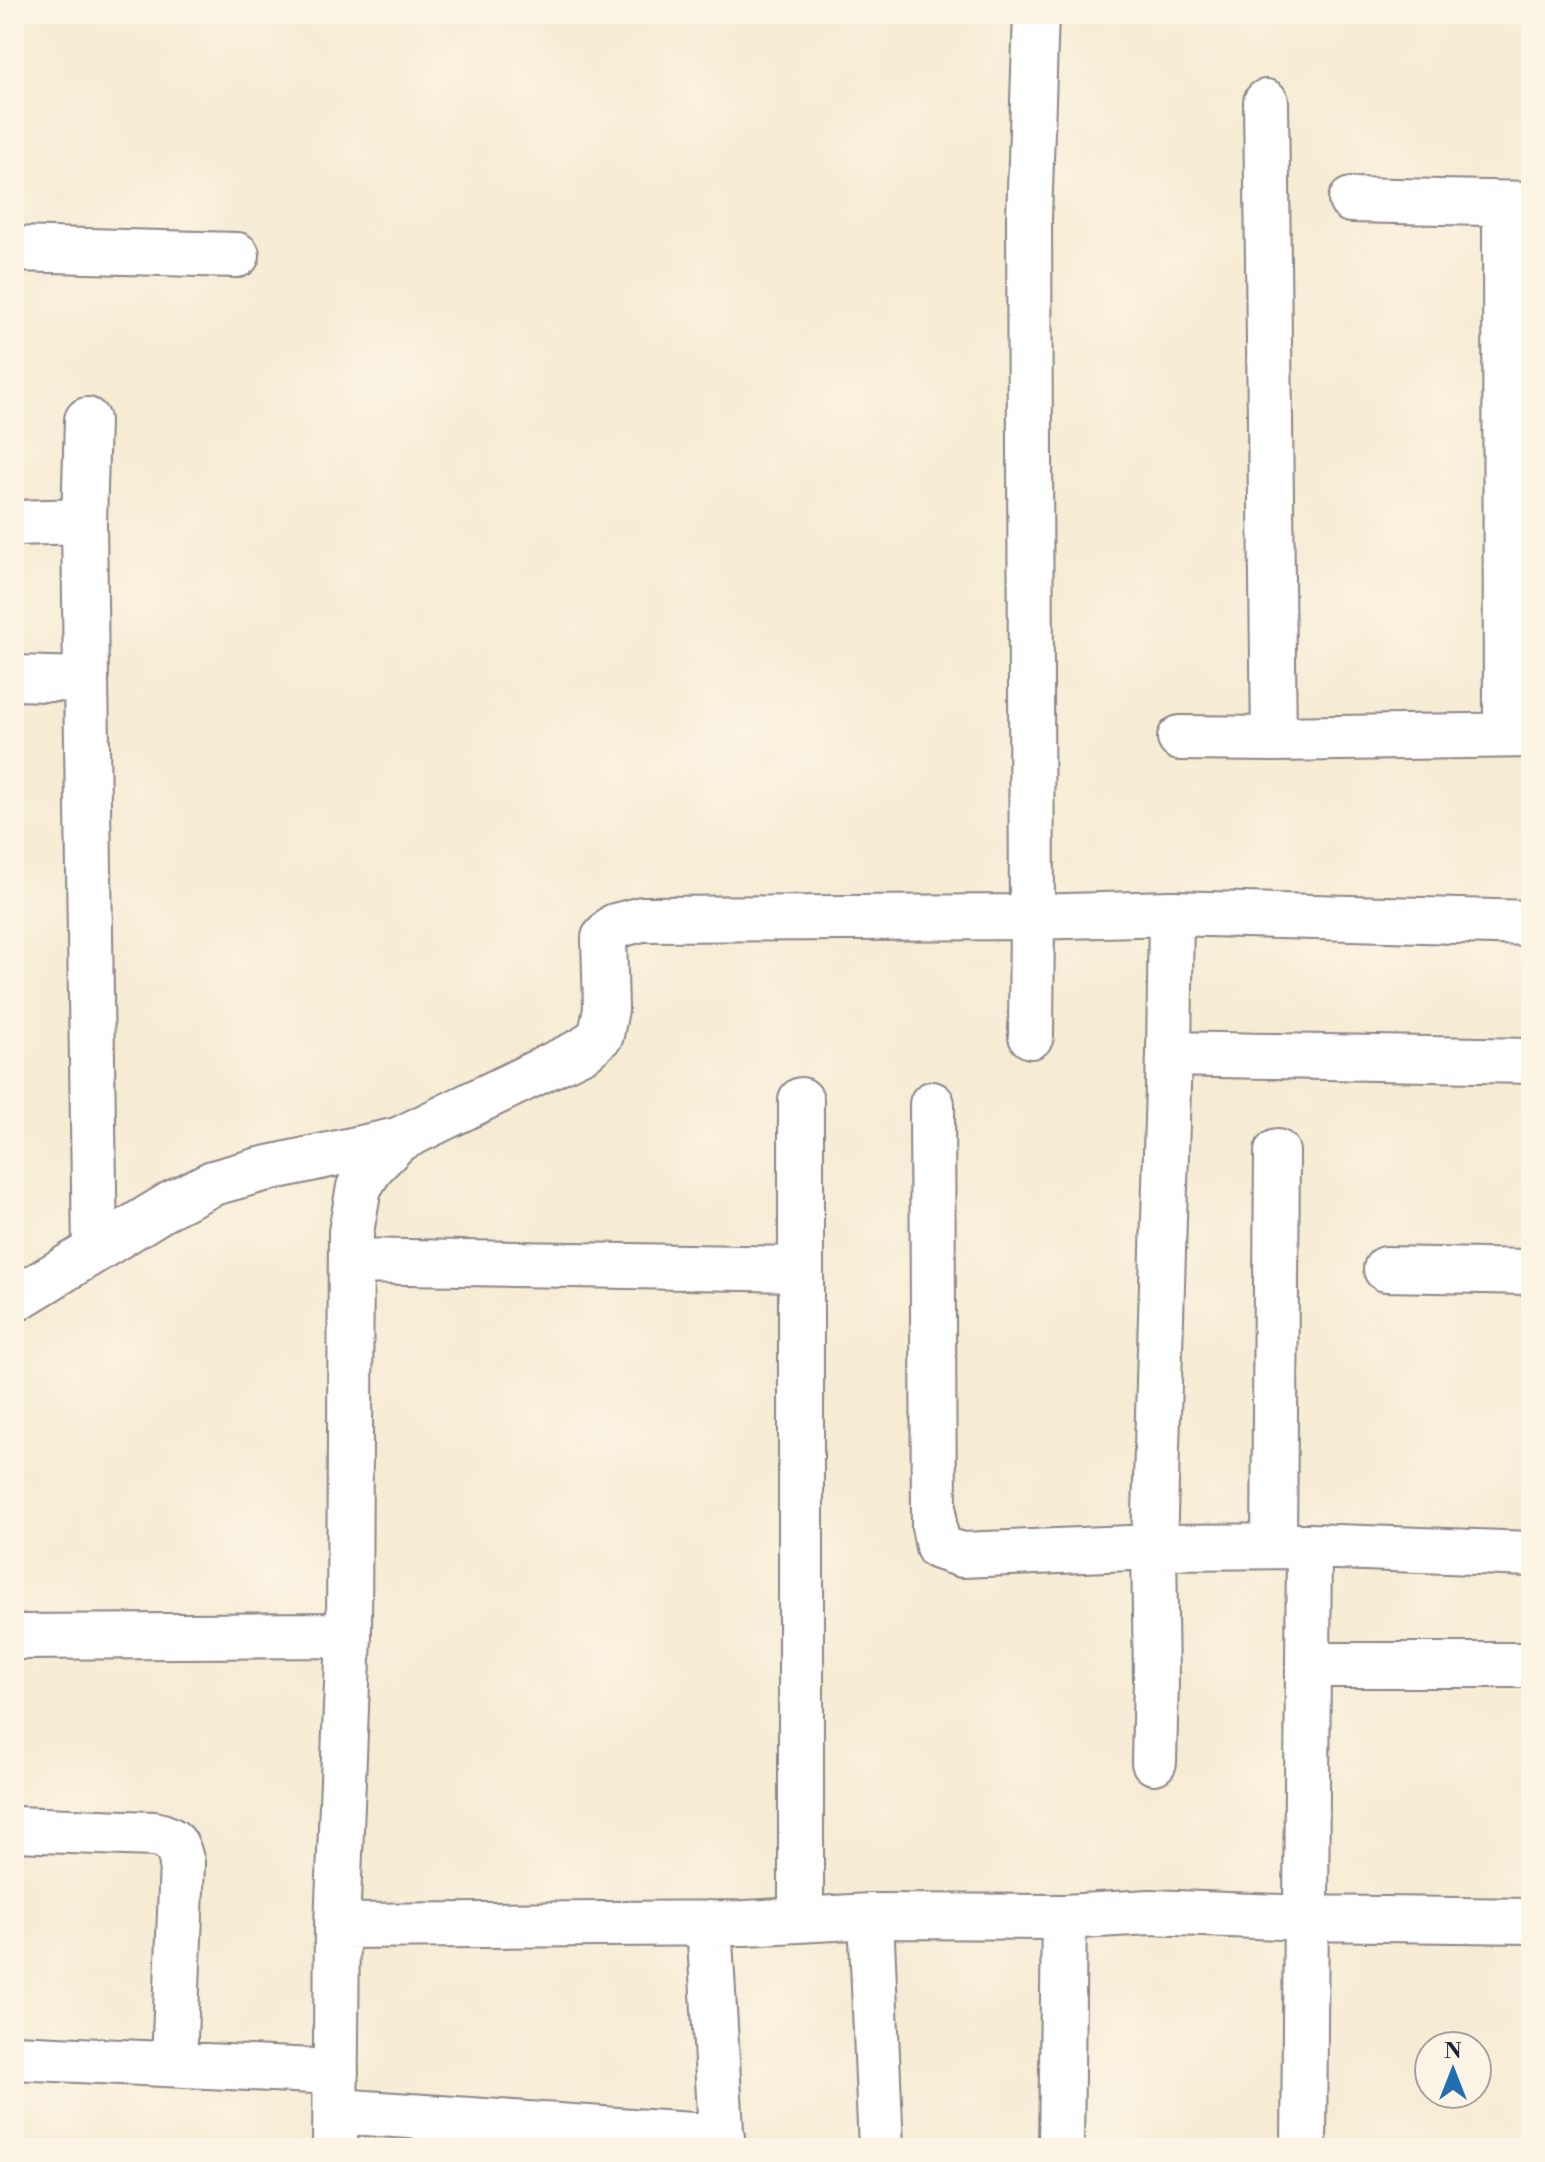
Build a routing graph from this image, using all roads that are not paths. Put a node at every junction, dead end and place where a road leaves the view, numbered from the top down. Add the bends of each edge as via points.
1 (1036, 14) edge
2 (1266, 102) dead end
3 (1351, 200) dead end
4 (1518, 204) edge
5 (14, 249) edge
6 (237, 255) dead end
7 (87, 420) dead end
8 (84, 521) junction
9 (14, 523) edge
10 (14, 678) edge
11 (86, 680) junction
12 (1518, 734) edge
13 (1180, 738) dead end
14 (1274, 739) junction
15 (1171, 913) junction
16 (1032, 917) junction
17 (1531, 923) edge
18 (1031, 1036) dead end
19 (1169, 1054) junction
20 (1531, 1061) edge
21 (801, 1100) dead end
22 (932, 1104) dead end
23 (398, 1140) junction
24 (1277, 1152) dead end
25 (95, 1250) junction
26 (351, 1261) junction
27 (801, 1269) junction
28 (1386, 1269) dead end
29 (1531, 1272) edge
30 (14, 1300) edge
31 (1292, 1546) junction
32 (1154, 1547) junction
33 (1531, 1554) edge
34 (349, 1635) junction
35 (14, 1637) edge
36 (1308, 1665) junction
37 (1531, 1665) edge
38 (1154, 1762) dead end
39 (14, 1829) edge
40 (871, 1916) junction
41 (1064, 1917) junction
42 (1307, 1918) junction
43 (801, 1920) junction
44 (1531, 1921) edge
45 (709, 1923) junction
46 (337, 1926) junction
47 (14, 2057) edge
48 (174, 2063) junction
49 (336, 2110) edge
50 (722, 2143) edge
51 (881, 2148) edge
52 (1061, 2148) edge
53 (1304, 2148) edge

1 - 16 street via 1029,218
2 - 14 street
3 - 4 street
4 - 12 street
5 - 6 street
7 - 8 street
8 - 9 street
8 - 11 street
10 - 11 street
11 - 25 street
12 - 14 street
13 - 14 street
15 - 16 street
15 - 17 street
15 - 19 street
16 - 18 street
16 - 23 street via 642,919 615,926 604,938 606,1009 601,1035 585,1049
19 - 20 street
19 - 32 street
21 - 27 street
22 - 32 street via 933,1510 938,1547 962,1555
23 - 25 street via 213,1183
23 - 26 street via 359,1187
24 - 31 street
25 - 30 street
26 - 27 street
26 - 34 street
27 - 43 street
28 - 29 street
31 - 32 street
31 - 33 street
31 - 36 street
32 - 38 street
34 - 35 street
34 - 46 street
36 - 37 street
36 - 42 street
39 - 48 street via 154,1834 169,1837 178,1847 182,1863
40 - 41 street
40 - 43 street
40 - 51 street
41 - 42 street via 1150,1912
41 - 52 street
42 - 44 street
42 - 53 street
43 - 45 street
45 - 46 street
45 - 50 street
46 - 49 street
47 - 48 street
48 - 49 street
49 - 50 street

